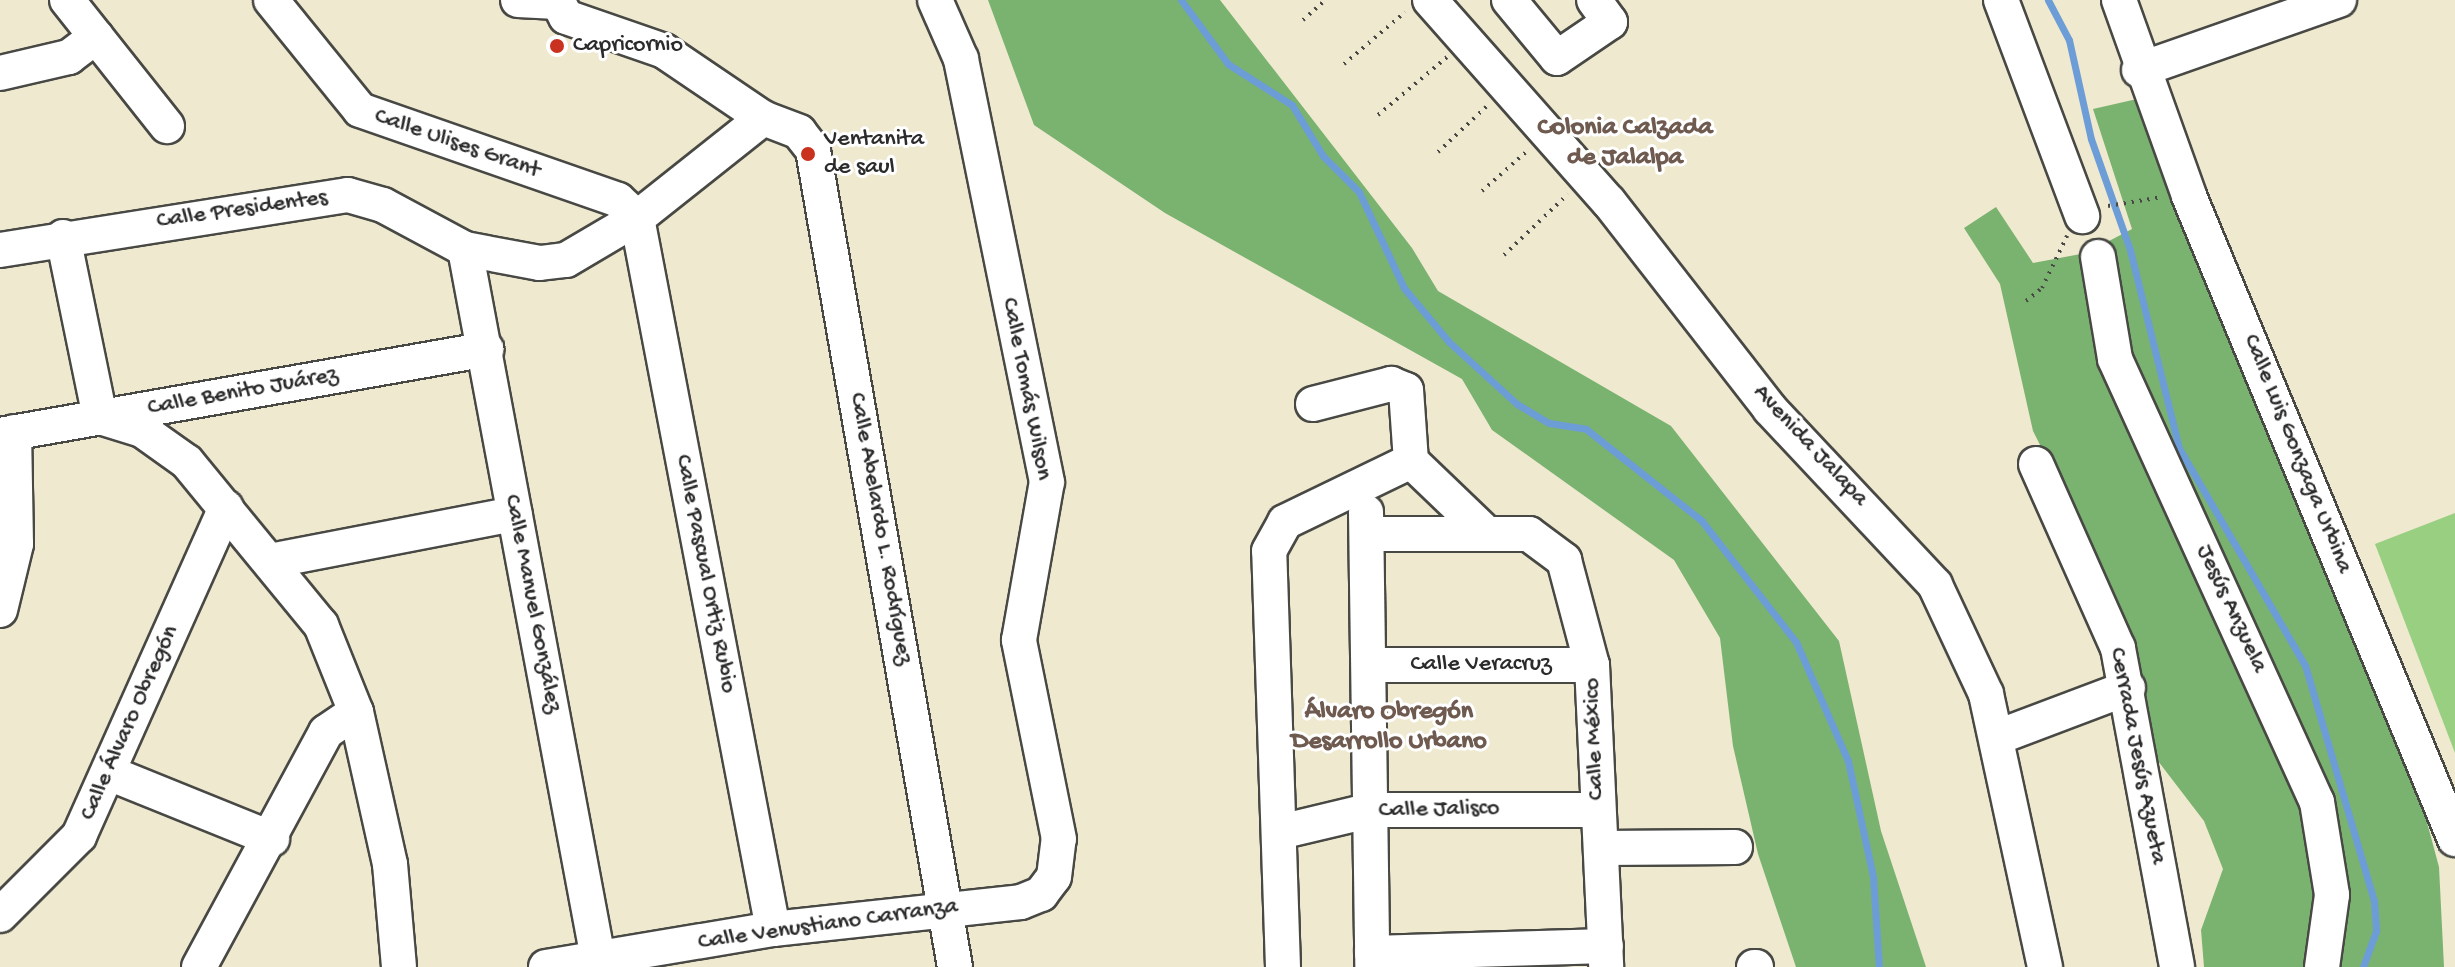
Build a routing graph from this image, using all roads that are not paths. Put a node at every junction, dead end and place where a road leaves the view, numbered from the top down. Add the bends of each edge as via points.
1 (271, 0) edge
2 (518, 0) edge
3 (935, 0) edge
4 (1509, 0) edge
5 (2001, 0) edge
6 (2119, 0) edge
7 (557, 1) edge
8 (2340, 2) edge
9 (1419, 5) edge
10 (1602, 11) edge
11 (85, 13) edge
12 (2139, 70) junction
13 (0, 73) edge
14 (763, 118) junction
15 (167, 126) dead end
16 (2094, 211) road end
17 (637, 218) junction
18 (63, 237) junction
19 (465, 249) junction
20 (0, 250) edge
21 (2098, 257) dead end
22 (486, 349) junction
23 (1313, 404) dead end
24 (100, 417) junction
25 (7, 434) edge
26 (1411, 461) junction
27 (2036, 464) dead end
28 (1363, 484) junction
29 (226, 507) junction
30 (515, 514) junction
31 (1483, 530) junction
32 (1368, 534) junction
33 (275, 560) junction
34 (0, 610) edge
35 (1369, 665) junction
36 (1592, 665) junction
37 (2128, 688) junction
38 (356, 712) junction
39 (1998, 737) junction
40 (109, 773) junction
41 (1372, 810) junction
42 (1597, 810) junction
43 (1284, 831) junction
44 (272, 839) junction
45 (2455, 839) edge
46 (1735, 847) dead end
47 (1602, 848) junction
48 (1054, 877) joint
49 (946, 908) junction
50 (0, 915) edge
51 (773, 929) junction
52 (1606, 956) edge
53 (598, 958) junction
54 (1372, 960) edge
55 (199, 967) edge
56 (399, 967) edge
57 (546, 967) edge
58 (955, 967) edge
59 (1283, 967) edge
60 (2045, 967) edge
61 (2177, 967) edge
62 (2322, 967) edge

1 - 17 street, Calle Ulises Grant via 360,110 618,200
2 - 7 street
3 - 48 street, Calle Tomás Wilson via 961,59 1047,482 1019,640 1059,839
4 - 10 street via 1557,58
5 - 16 street
6 - 12 street, Calle Luis Gonzaga Urbina
7 - 14 street, Calle Abelardo L. Rodríguez via 566,17 664,51
8 - 12 street
9 - 39 street, Avenida Jalapa via 1467,40 1550,131 1770,409 1935,585 1970,651
11 - 13 street via 69,57
11 - 15 street
12 - 45 street, Calle Luis Gonzaga Urbina
14 - 17 street, Calle Presidentes
14 - 49 street, Calle Abelardo L. Rodríguez via 799,132 813,150
17 - 19 street, Calle Presidentes via 566,260
17 - 51 street, Calle Pascual Ortiz Rubio
18 - 19 street, Calle Presidentes via 348,195
18 - 20 street, Calle Presidentes
18 - 24 street
19 - 22 street, Calle Manuel González
21 - 62 street, Jesús Anzuela via 2115,359 2317,802 2332,895
22 - 24 street, Calle Benito Juárez
22 - 30 street, Calle Manuel González
23 - 26 street via 1391,384 1406,390
24 - 25 street, Calle Benito Juárez
24 - 29 street via 142,430 187,462
25 - 34 street via 16,544
26 - 28 street
26 - 31 street
27 - 37 street, Cerrada Jesús Azueta via 2118,648
28 - 32 street
28 - 43 street via 1285,522 1269,551
29 - 33 street
29 - 40 street, Calle Álvaro Obregón
30 - 33 street
30 - 53 street, Calle Manuel González
31 - 32 street
31 - 36 street, Calle México via 1529,534 1564,560
32 - 35 street
33 - 38 street via 321,625
35 - 36 street, Calle Veracruz
35 - 41 street
36 - 42 street, Calle México
37 - 39 street
37 - 61 street, Cerrada Jesús Azueta
38 - 44 street via 326,732
38 - 56 street via 390,864
39 - 60 street, Avenida Jalapa
40 - 44 street
40 - 50 street, Calle Álvaro Obregón via 79,836
41 - 42 street, Calle Jalisco
41 - 43 street, Calle Jalisco
41 - 54 street
42 - 47 street, Calle México
43 - 59 street
44 - 55 street
46 - 47 street
47 - 52 street, Calle México
48 - 49 street, Calle Venustiano Carranza via 1041,894 1021,902
49 - 51 street, Calle Venustiano Carranza
49 - 58 street, Calle Abelardo L. Rodríguez
51 - 53 street, Calle Venustiano Carranza
52 - 54 street
53 - 57 street, Calle Venustiano Carranza

